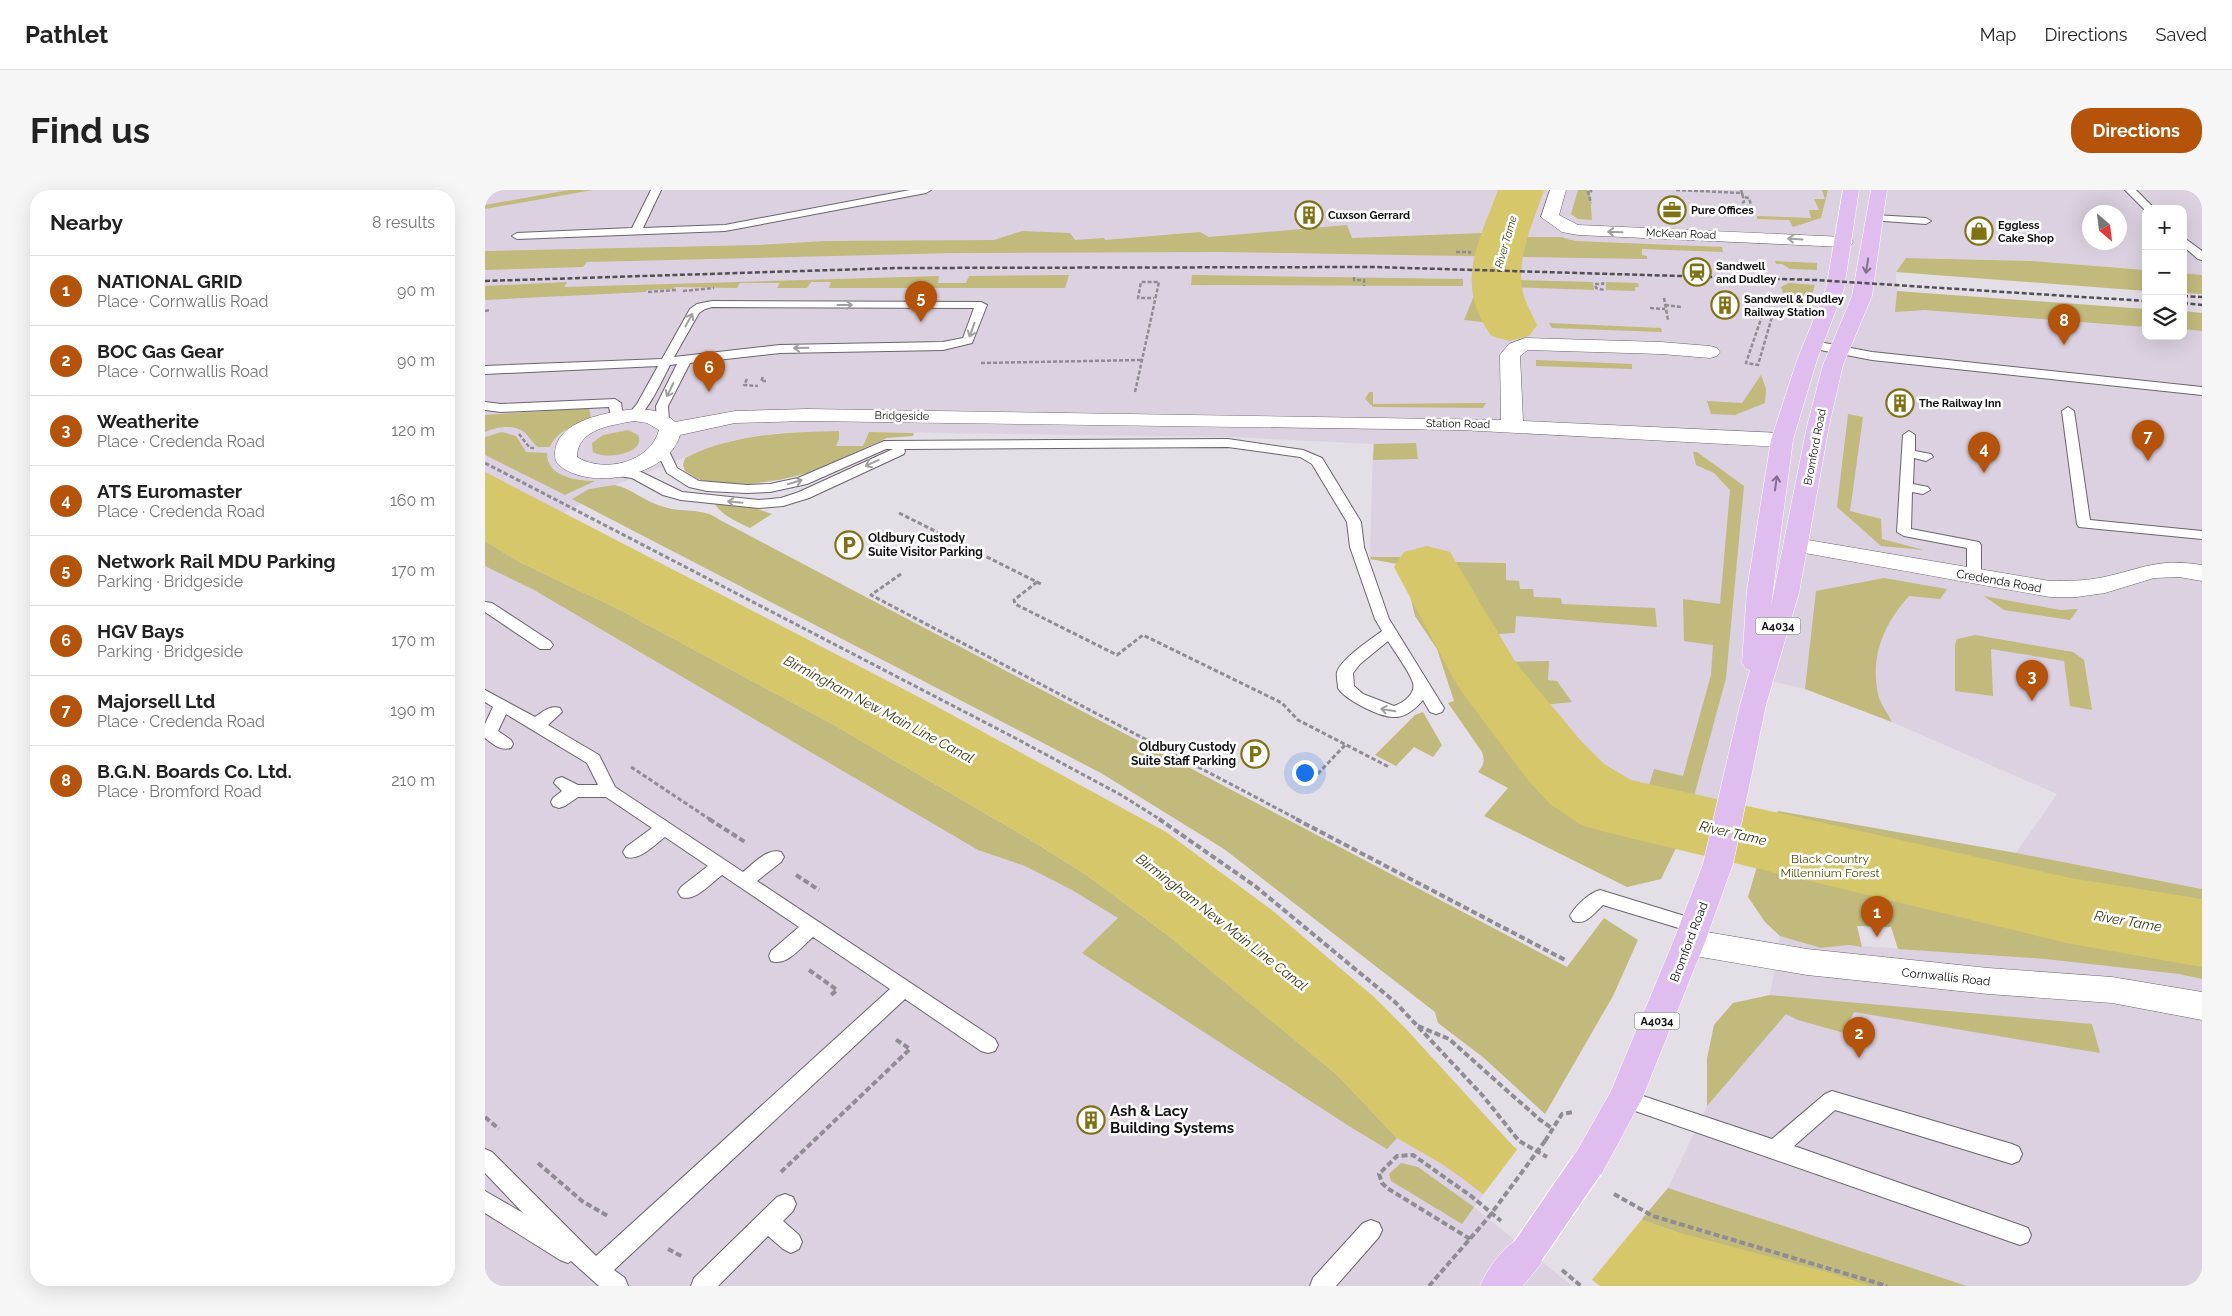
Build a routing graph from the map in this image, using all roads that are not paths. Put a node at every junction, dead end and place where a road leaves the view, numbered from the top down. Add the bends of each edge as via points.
1 (656, 190) edge
2 (926, 190) edge
3 (1558, 190) edge
4 (1851, 190) edge
5 (1879, 190) edge
6 (2130, 190) edge
7 (2146, 205) edge
8 (1875, 216) junction
9 (1926, 221) dead end
10 (636, 231) junction
11 (517, 236) dead end
12 (1844, 242) junction
13 (2187, 244) edge
14 (2202, 257) edge
15 (1814, 345) junction
16 (1710, 352) dead end
17 (685, 360) junction
18 (1836, 360) junction
19 (666, 362) junction
20 (485, 370) edge
21 (2202, 391) edge
22 (485, 406) edge
23 (2068, 411) dead end
24 (626, 416) junction
25 (1134, 420) joint
26 (667, 425) junction
27 (1512, 426) junction
28 (1909, 435) dead end
29 (1782, 440) junction
30 (917, 445) junction
31 (662, 450) junction
32 (1908, 453) junction
33 (1926, 457) dead end
34 (1812, 460) junction
35 (609, 471) junction
36 (1906, 486) junction
37 (1923, 490) dead end
38 (1769, 527) junction
39 (2202, 535) edge
40 (1796, 545) junction
41 (2202, 572) edge
42 (1974, 576) junction
43 (1759, 590) junction
44 (485, 607) edge
45 (1389, 632) junction
46 (545, 645) dead end
47 (1421, 684) junction
48 (485, 695) edge
49 (502, 705) junction
50 (1753, 705) junction
51 (1435, 708) dead end
52 (554, 712) dead end
53 (536, 724) junction
54 (505, 744) dead end
55 (609, 791) junction
56 (559, 802) dead end
57 (664, 828) junction
58 (631, 852) dead end
59 (774, 858) road end
60 (721, 866) junction
61 (744, 881) junction
62 (687, 892) dead end
63 (1579, 916) dead end
64 (812, 927) junction
65 (1692, 934) junction
66 (779, 956) dead end
67 (904, 988) junction
68 (2202, 1006) edge
69 (988, 1045) dead end
70 (1625, 1099) junction
71 (1775, 1149) junction
72 (2012, 1154) dead end
73 (485, 1159) edge
74 (485, 1201) edge
75 (785, 1204) dead end
76 (767, 1222) junction
77 (1371, 1230) dead end
78 (2020, 1235) dead end
79 (791, 1242) dead end
80 (594, 1268) junction
81 (708, 1280) edge
82 (617, 1286) edge
83 (1321, 1286) edge
84 (1499, 1286) edge

1 - 10 lane
2 - 10 lane via 725,228
12 -> 3 street, McKean Road via 1578,230 1550,217
4 - 12 main road, Bromford Road / A4034
5 - 8 main road, Bromford Road / A4034
6 - 7 lane
8 - 9 lane
8 - 12 main road via 1862,218 1858,240
8 -> 18 main road, Bromford Road / A4034 via 1862,296
10 - 11 lane
12 - 15 main road, Bromford Road / A4034 via 1835,289
13 - 14 lane
15 - 18 lane
15 - 29 main road, Bromford Road / A4034
16 - 27 street via 1525,344 1515,348 1510,355
17 - 19 lane
19 -> 17 lane via 694,311 712,304 981,305 968,341 943,346 781,349
17 -> 26 lane via 662,406
18 - 21 lane via 1887,358
18 - 29 main road via 1816,375 1800,438
18 - 34 main road, Bromford Road / A4034
19 - 20 lane
19 - 24 lane via 642,405
22 - 24 lane via 615,403
23 - 39 lane via 2084,524
24 - 26 street, Bridgeside via 649,416
24 - 35 street, Bridgeside via 598,422 581,430 564,450 566,460 575,467
25 - 26 street, Bridgeside via 807,414 735,417
25 - 27 street, Station Road
26 - 31 street via 669,440
27 - 29 street, Station Road
28 - 32 lane
29 - 34 main road via 1804,448
38 -> 29 main road, Bromford Road / A4034
31 -> 30 lane via 672,470 694,484 747,489 801,481 884,446
30 -> 35 lane via 783,502 759,504 681,496 636,475
30 - 45 lane via 1228,443 1303,454 1317,461 1354,522 1357,547
31 - 35 street via 648,459
32 - 33 lane
32 - 36 lane
34 - 40 main road, Bromford Road / A4034
36 - 37 lane
36 - 42 lane via 1904,532 1974,545
38 - 40 main road via 1780,539
38 - 43 main road, Bromford Road / A4034
40 - 42 street, Credenda Road
40 - 43 main road via 1779,551 1774,584
40 - 50 main road, Bromford Road / A4034 via 1787,593
41 - 42 street, Credenda Road via 2179,569 2152,571 2105,585 2050,590
43 - 50 main road, Bromford Road / A4034
44 - 46 lane
45 - 47 lane
47 -> 45 lane via 1420,693 1408,707 1394,712 1357,698 1346,688 1345,672
47 - 51 lane
48 - 49 lane
49 - 53 lane
49 - 54 lane via 489,733
50 - 65 main road, Bromford Road / A4034 via 1718,864
52 - 53 lane
53 - 55 lane via 593,759
55 - 56 lane via 568,787
55 - 57 lane
57 - 58 lane
57 - 60 lane
59 - 61 lane
60 - 61 lane
60 - 62 lane
61 - 64 lane
63 - 65 lane via 1600,897
64 - 66 lane
64 - 67 lane
65 - 68 street, Cornwallis Road via 1807,962 2112,990
65 - 70 main road, Bromford Road / A4034
67 - 69 lane
67 - 80 lane via 638,1233
70 - 71 lane
70 - 84 main road, Bromford Road / A4034, bridge via 1587,1165 1528,1251
71 - 72 lane via 1832,1100
71 - 78 lane
73 - 80 lane
74 - 80 lane
75 - 76 lane
76 - 79 lane
76 - 81 lane
77 - 83 lane
80 - 82 lane

